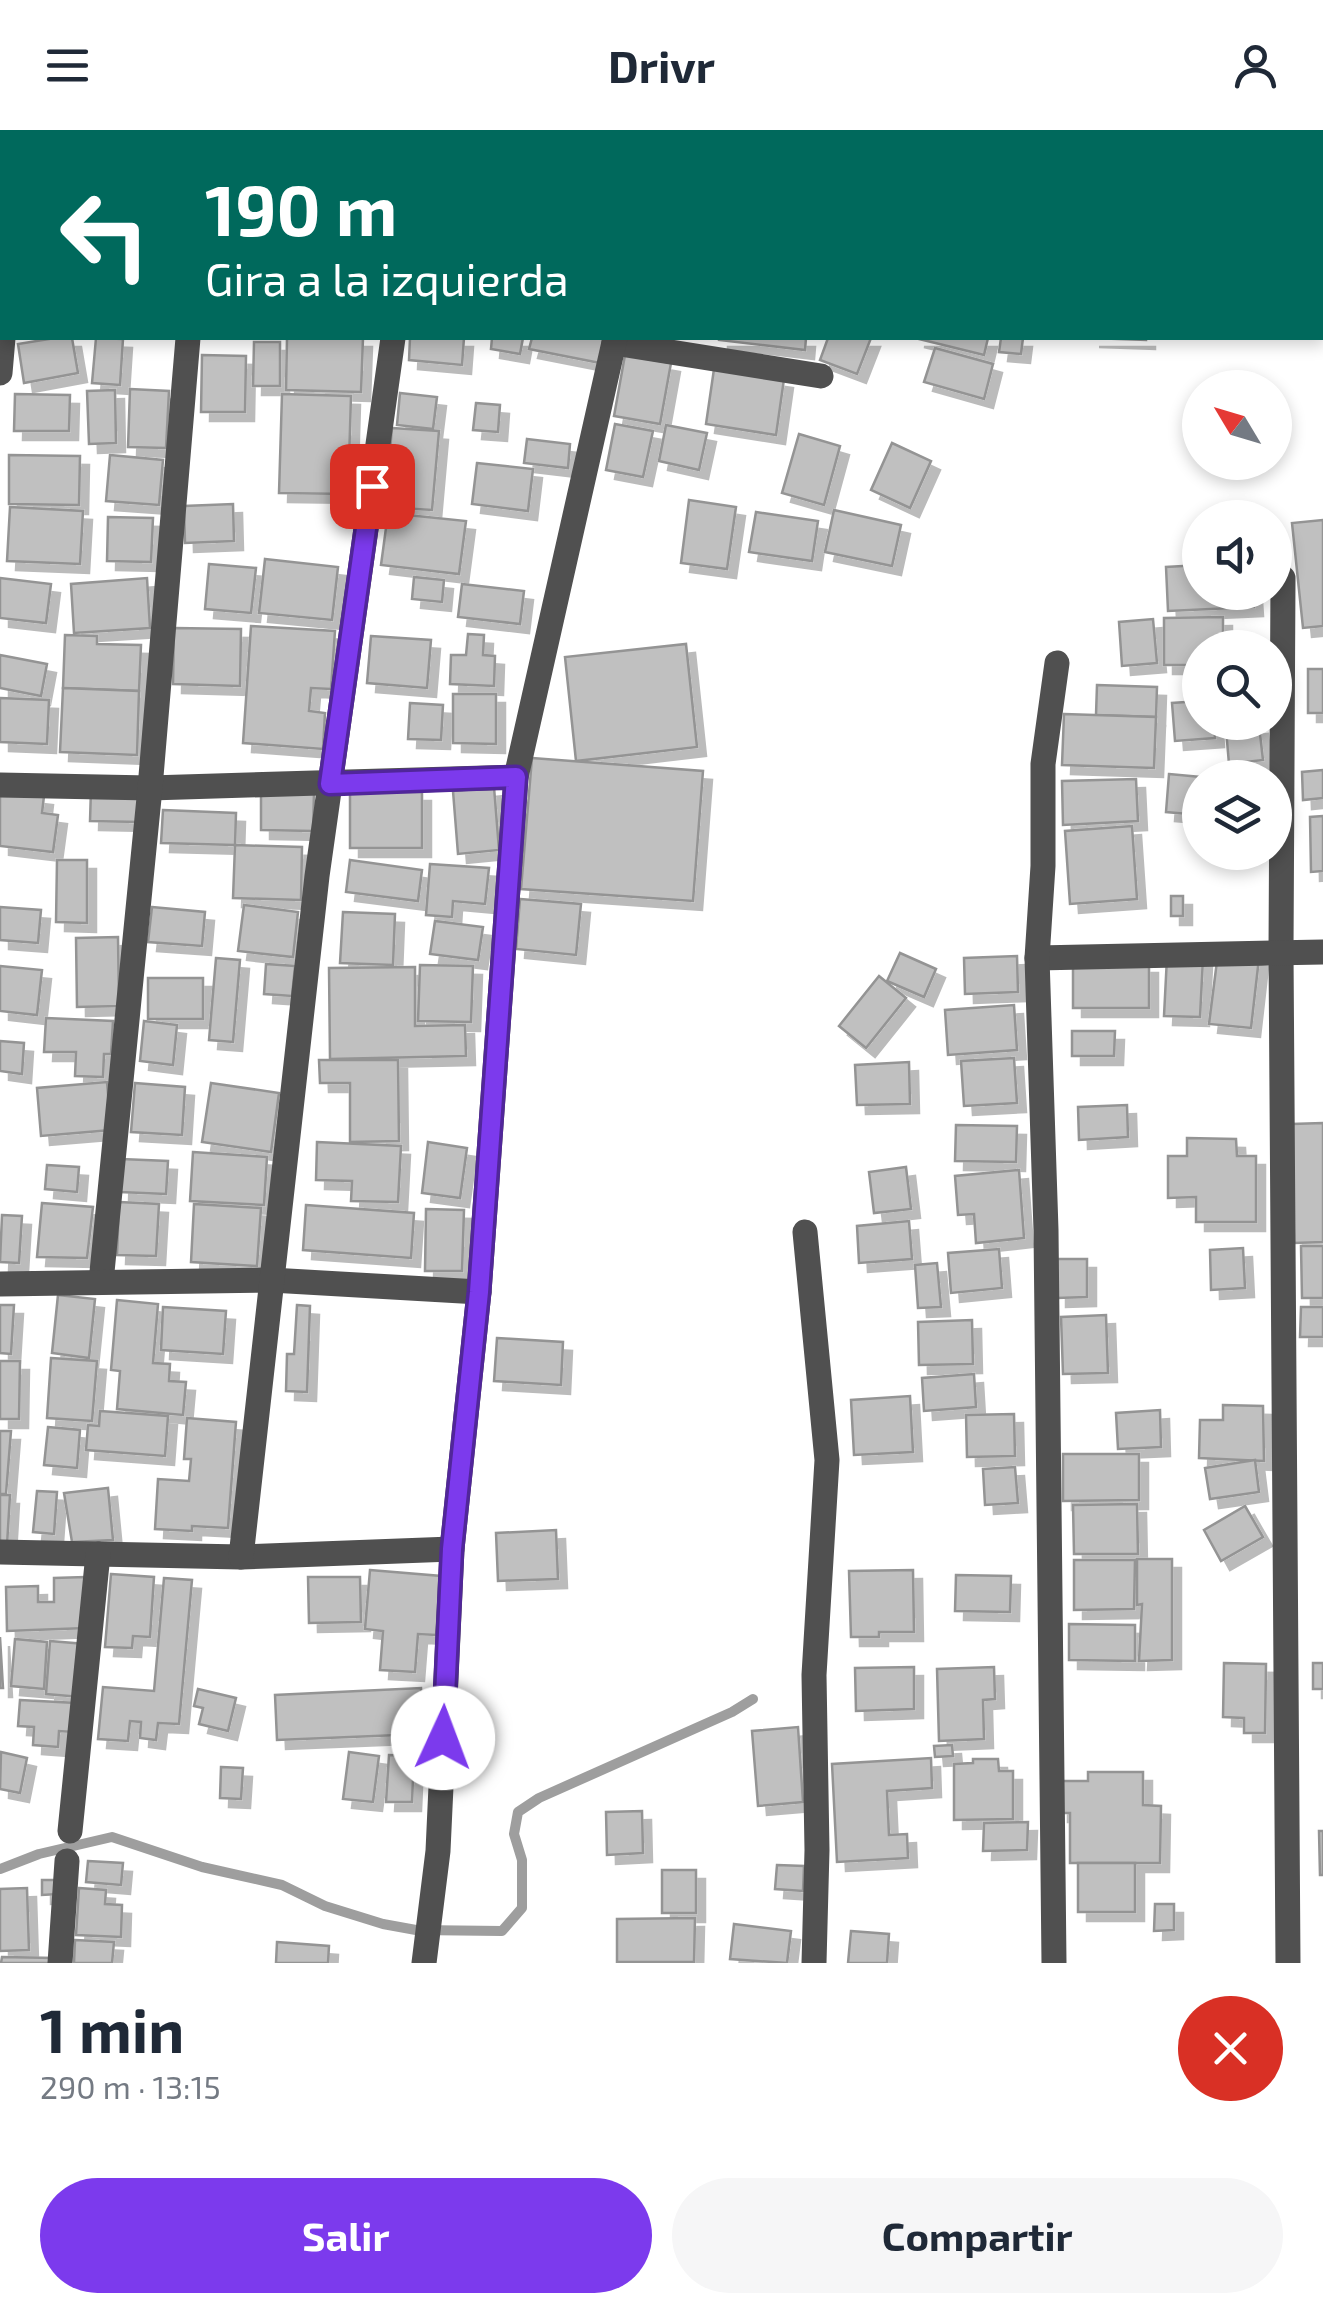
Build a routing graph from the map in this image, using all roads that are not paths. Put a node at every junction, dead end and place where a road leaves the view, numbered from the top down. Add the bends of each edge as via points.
1 (3, 340) edge
2 (188, 340) edge
3 (392, 340) edge
4 (614, 340) edge
5 (0, 373) edge
6 (821, 376) dead end
7 (1283, 610) edge
8 (1057, 663) dead end
9 (516, 777) junction
10 (330, 784) junction
11 (0, 785) edge
12 (150, 788) junction
13 (1281, 951) junction
14 (1323, 952) edge
15 (1037, 958) junction
16 (805, 1232) dead end
17 (271, 1280) junction
18 (101, 1282) junction
19 (0, 1284) edge
20 (479, 1292) junction
21 (452, 1549) junction
22 (0, 1552) edge
23 (98, 1554) junction
24 (240, 1558) junction
25 (70, 1831) dead end
26 (67, 1861) dead end
27 (60, 1963) edge
28 (424, 1963) edge
29 (814, 1963) edge
30 (1054, 1963) edge
31 (1288, 1963) edge

1 - 5 street
2 - 12 street
3 - 10 street
4 - 6 street
4 - 9 street
7 - 13 street
8 - 15 street via 1044,764
9 - 10 street
9 - 20 street
10 - 12 street
10 - 17 street
11 - 12 street
12 - 18 street
13 - 14 street
13 - 15 street
13 - 31 street
15 - 30 street
16 - 29 street via 827,1460 814,1675
17 - 18 street
17 - 20 street
17 - 24 street
18 - 19 street
20 - 21 street
21 - 24 street
21 - 28 street via 438,1851
22 - 23 street
23 - 24 street
23 - 25 street
26 - 27 street

